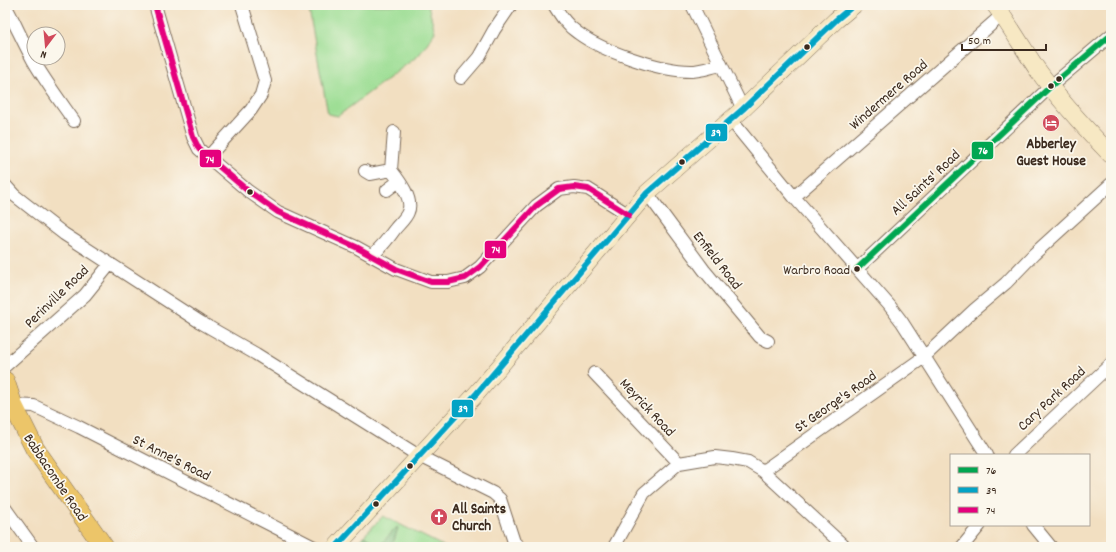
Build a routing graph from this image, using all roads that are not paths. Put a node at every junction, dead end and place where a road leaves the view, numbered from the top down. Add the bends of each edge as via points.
1 (5, 5) edge
2 (155, 5) edge
3 (242, 5) edge
4 (511, 5) edge
5 (554, 5) edge
6 (692, 5) edge
7 (854, 5) edge
8 (999, 10) edge
9 (1111, 35) edge
10 (721, 65) junction
11 (462, 78) dead end
12 (1050, 86) junction
13 (744, 109) junction
14 (731, 120) junction
15 (74, 121) dead end
16 (394, 132) dead end
17 (1111, 156) edge
18 (208, 157) junction
19 (391, 170) junction
20 (365, 171) dead end
21 (399, 181) junction
22 (1111, 184) edge
23 (5, 185) edge
24 (388, 190) dead end
25 (647, 193) junction
26 (794, 197) junction
27 (629, 215) junction
28 (373, 255) junction
29 (110, 264) junction
30 (857, 269) junction
31 (768, 341) dead end
32 (924, 357) junction
33 (1111, 364) edge
34 (5, 366) edge
35 (594, 372) dead end
36 (5, 381) edge
37 (11, 409) edge
38 (986, 454) edge
39 (1015, 454) edge
40 (419, 456) junction
41 (679, 463) junction
42 (763, 471) junction
43 (5, 508) edge
44 (979, 526) edge
45 (1034, 526) edge
46 (33, 547) edge
47 (104, 547) edge
48 (314, 547) edge
49 (336, 547) edge
50 (519, 547) edge
51 (614, 547) edge
52 (845, 547) edge
53 (962, 547) edge
54 (1051, 547) edge

1 - 15 street via 32,59
2 - 18 street via 192,137 199,149
3 - 18 street via 265,81 261,95 251,110
4 - 11 street via 479,57
5 - 10 street via 565,22 577,33 631,59 692,71
6 - 10 street
7 - 13 street
8 - 12 street
8 - 26 street, Windermere Road
9 - 12 street, All Saints' Road
10 - 13 street
12 - 17 street
12 - 30 street, All Saints' Road
13 - 14 street
14 - 25 street
14 - 26 street
16 - 19 street
18 - 28 street via 248,192 278,212
19 - 20 street via 370,174
19 - 21 street
21 - 24 street
21 - 28 street via 406,192 409,211
22 - 32 street, St George's Road
23 - 29 street, Perinville Road via 64,234
25 - 27 street
25 - 31 street, Enfield Road via 704,270 760,337
26 - 30 street
27 - 28 street via 588,189 559,189 536,206 480,266 465,278 448,282 431,282 396,268
27 - 40 street via 482,388
29 - 34 street, Perinville Road via 85,295
29 - 40 street, Perinville Road
30 - 32 street via 889,305
32 - 38 street
32 - 42 street, St George's Road
33 - 39 street, Cary Park Road
35 - 41 street, Meyrick Road
36 - 37 main road, Babbacombe Road
37 - 47 main road, Babbacombe Road via 35,450
37 - 48 street, St Anne's Road via 34,406
40 - 49 street
40 - 50 street, Perinville Road via 493,493 500,499 514,542
41 - 42 street via 715,457 748,462
41 - 51 street via 644,493
42 - 52 street
43 - 46 street
44 - 53 street
45 - 54 street

